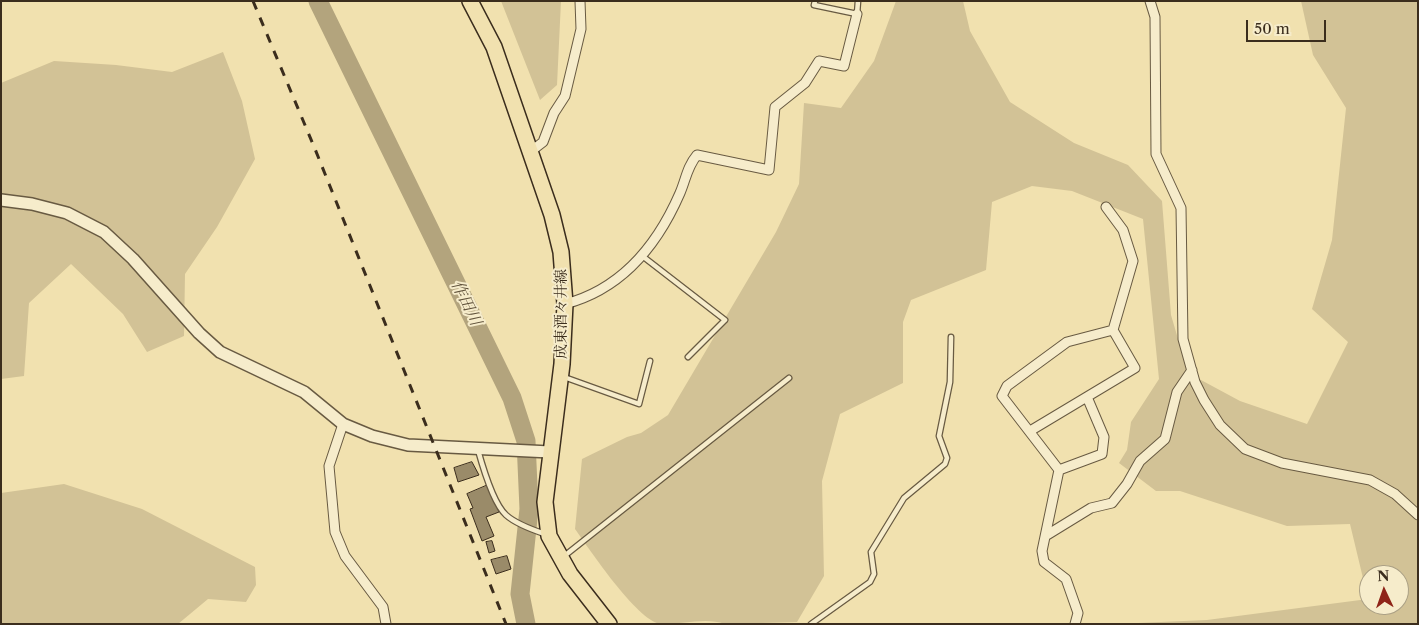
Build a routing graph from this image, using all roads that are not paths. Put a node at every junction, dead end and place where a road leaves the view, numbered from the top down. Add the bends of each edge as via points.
1 (470, 1) edge
2 (580, 1) edge
3 (814, 1) edge
4 (858, 1) edge
5 (1150, 1) edge
6 (858, 14) junction
7 (530, 152) junction
8 (1, 200) edge
9 (1106, 207) dead end
10 (641, 255) junction
11 (565, 304) junction
12 (1113, 330) junction
13 (951, 337) dead end
14 (688, 357) dead end
15 (650, 361) dead end
16 (1192, 370) junction
17 (560, 376) junction
18 (789, 378) dead end
19 (1087, 397) junction
20 (343, 424) junction
21 (1030, 431) junction
22 (478, 449) junction
23 (550, 452) junction
24 (1059, 470) junction
25 (1418, 515) edge
26 (1047, 535) junction
27 (549, 536) junction
28 (560, 559) junction
29 (386, 624) edge
30 (609, 624) edge
31 (811, 624) edge
32 (1075, 624) edge

1 - 7 main road, 成東酒々井線 via 494,47
2 - 7 street via 581,29 565,96 554,113 543,142
3 - 6 lane via 814,5
4 - 6 lane
5 - 16 street via 1155,17 1156,154 1181,208 1183,339
6 - 10 street via 844,66 819,62 805,83 775,107 769,170 697,155 689,164 680,193 658,236
7 - 11 main road, 成東酒々井線 via 561,252
8 - 20 street via 67,213 104,232 220,352 304,392
9 - 12 street via 1123,230 1133,261
10 - 11 street via 625,274 603,289 588,298
10 - 14 lane via 724,320
11 - 17 main road, 成東酒々井線
12 - 19 street via 1135,368
12 - 21 street via 1067,342 1007,386 1002,396
13 - 31 lane via 950,382 939,436 945,464 904,498 871,552 874,574 870,582
15 - 17 lane via 639,404
16 - 25 street via 1212,414 1245,449 1282,463 1370,480 1395,494
16 - 26 street via 1177,392 1166,439 1140,461 1112,503 1091,508
17 - 23 main road, 成東酒々井線
18 - 28 lane
19 - 21 street
19 - 24 street via 1104,437 1102,454
20 - 22 street via 372,436 408,445
20 - 29 street via 329,466 336,532 345,556 382,608
21 - 24 street
22 - 23 street
22 - 27 lane via 500,508 507,516
23 - 27 main road, 成東酒々井線 via 545,502
24 - 26 street
26 - 32 street via 1042,551 1044,562 1066,580 1078,612
27 - 28 main road, 成東酒々井線
28 - 30 main road, 成東酒々井線

